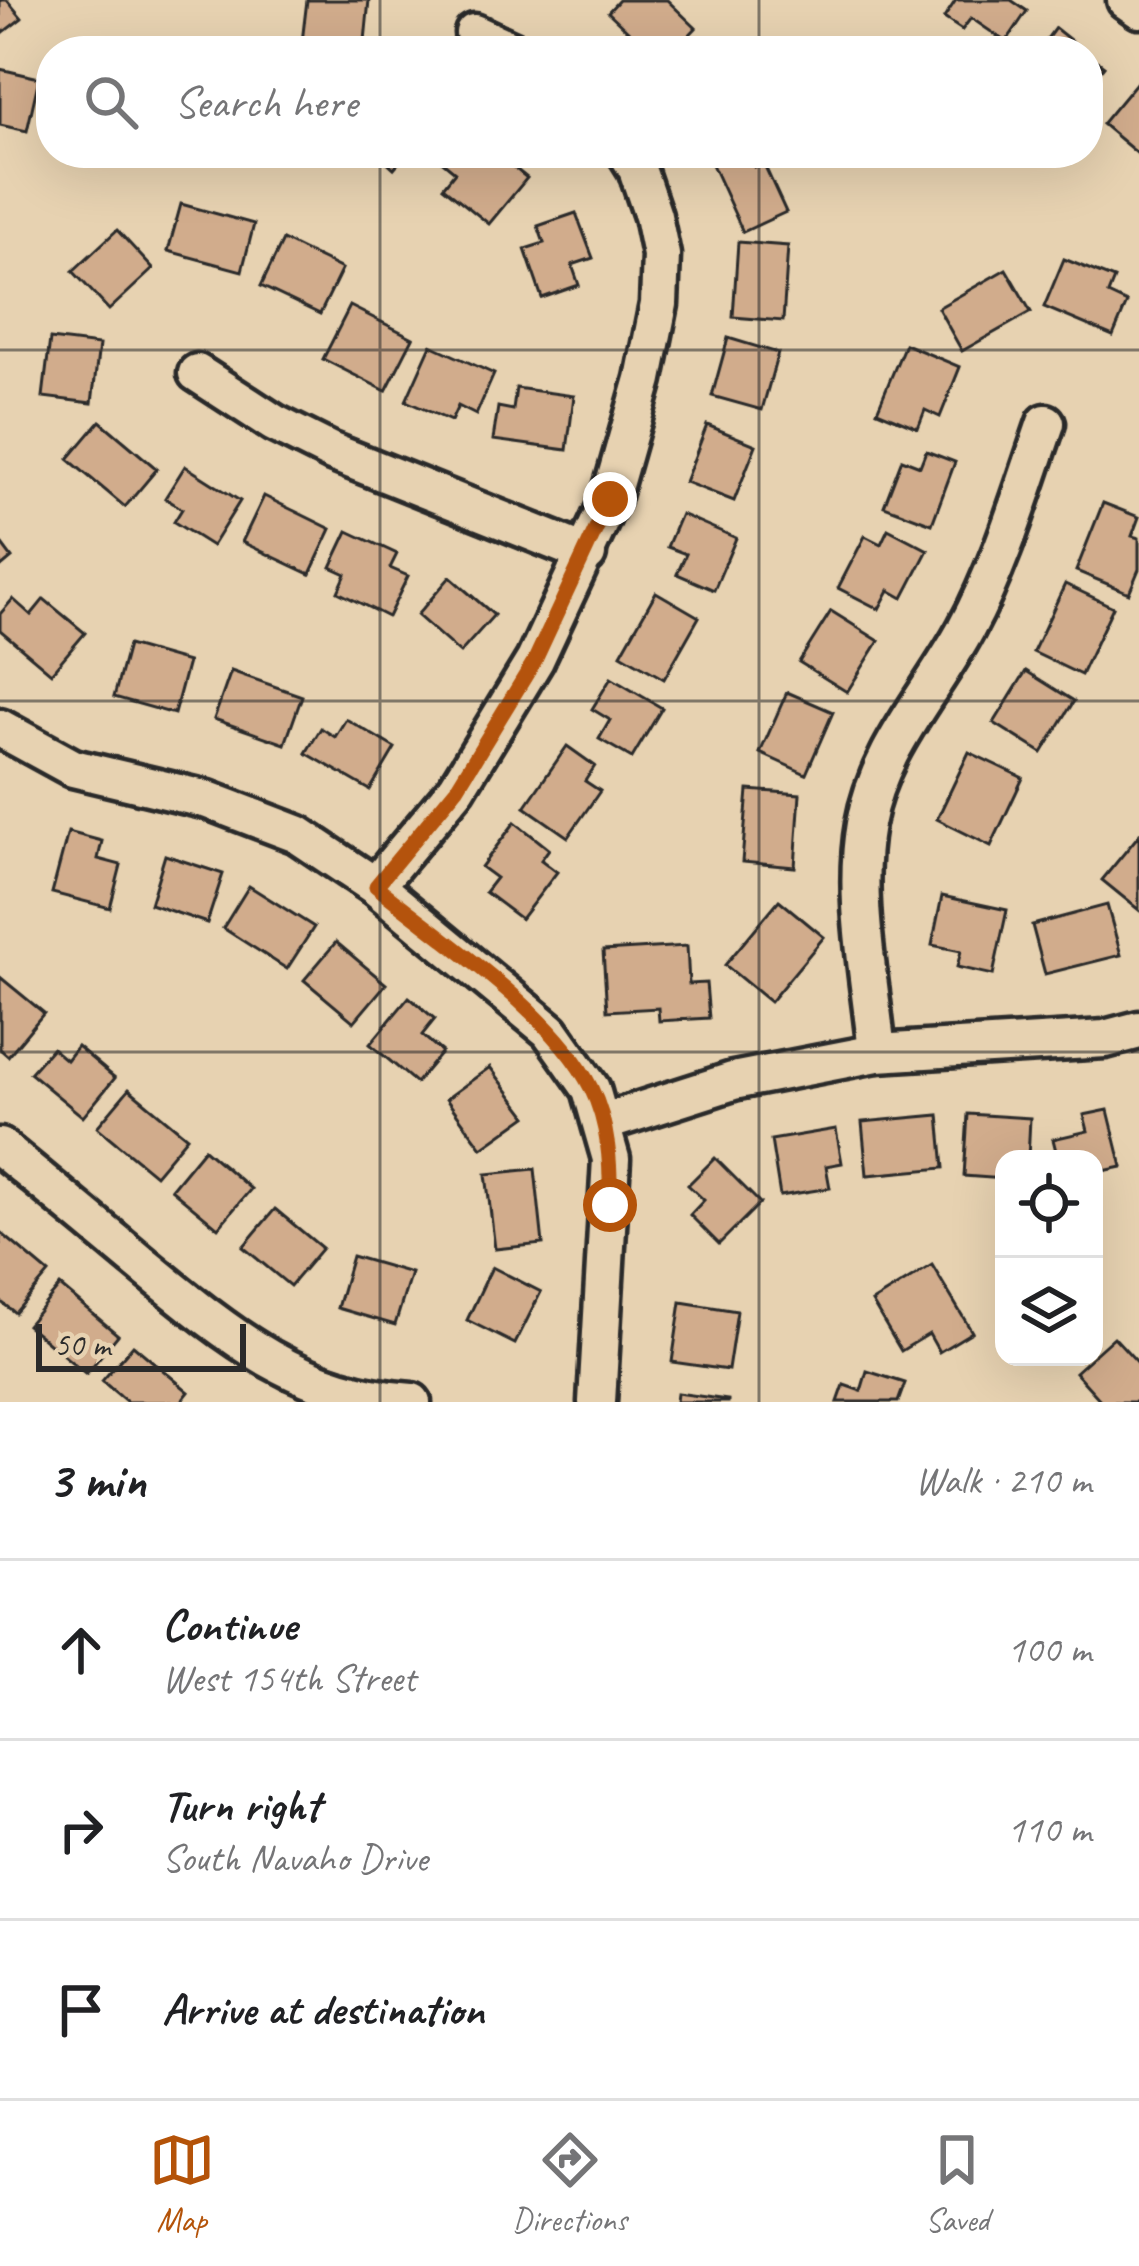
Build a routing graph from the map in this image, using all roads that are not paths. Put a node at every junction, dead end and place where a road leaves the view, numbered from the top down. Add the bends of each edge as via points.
1 (1126, 0) edge
2 (1139, 8) edge
3 (474, 33) dead end
4 (480, 36) edge
5 (636, 168) edge
6 (197, 373) dead end
7 (1046, 423) dead end
8 (586, 554) junction
9 (0, 728) edge
10 (376, 886) junction
11 (1139, 1030) edge
12 (877, 1053) junction
13 (602, 1123) junction
14 (0, 1147) edge
15 (412, 1402) edge
16 (597, 1402) edge

1 - 2 street
3 - 4 street
5 - 8 street via 661,255 659,304 610,499
6 - 8 street via 332,452
7 - 12 street via 989,579 885,762 865,824 860,876
8 - 10 street via 535,660 457,788
9 - 10 street via 73,768 253,815 298,834
10 - 13 street via 550,1031 591,1089
11 - 12 street via 1106,1039
12 - 13 street via 733,1081
13 - 16 street via 611,1159
14 - 15 street via 248,1349 341,1391

